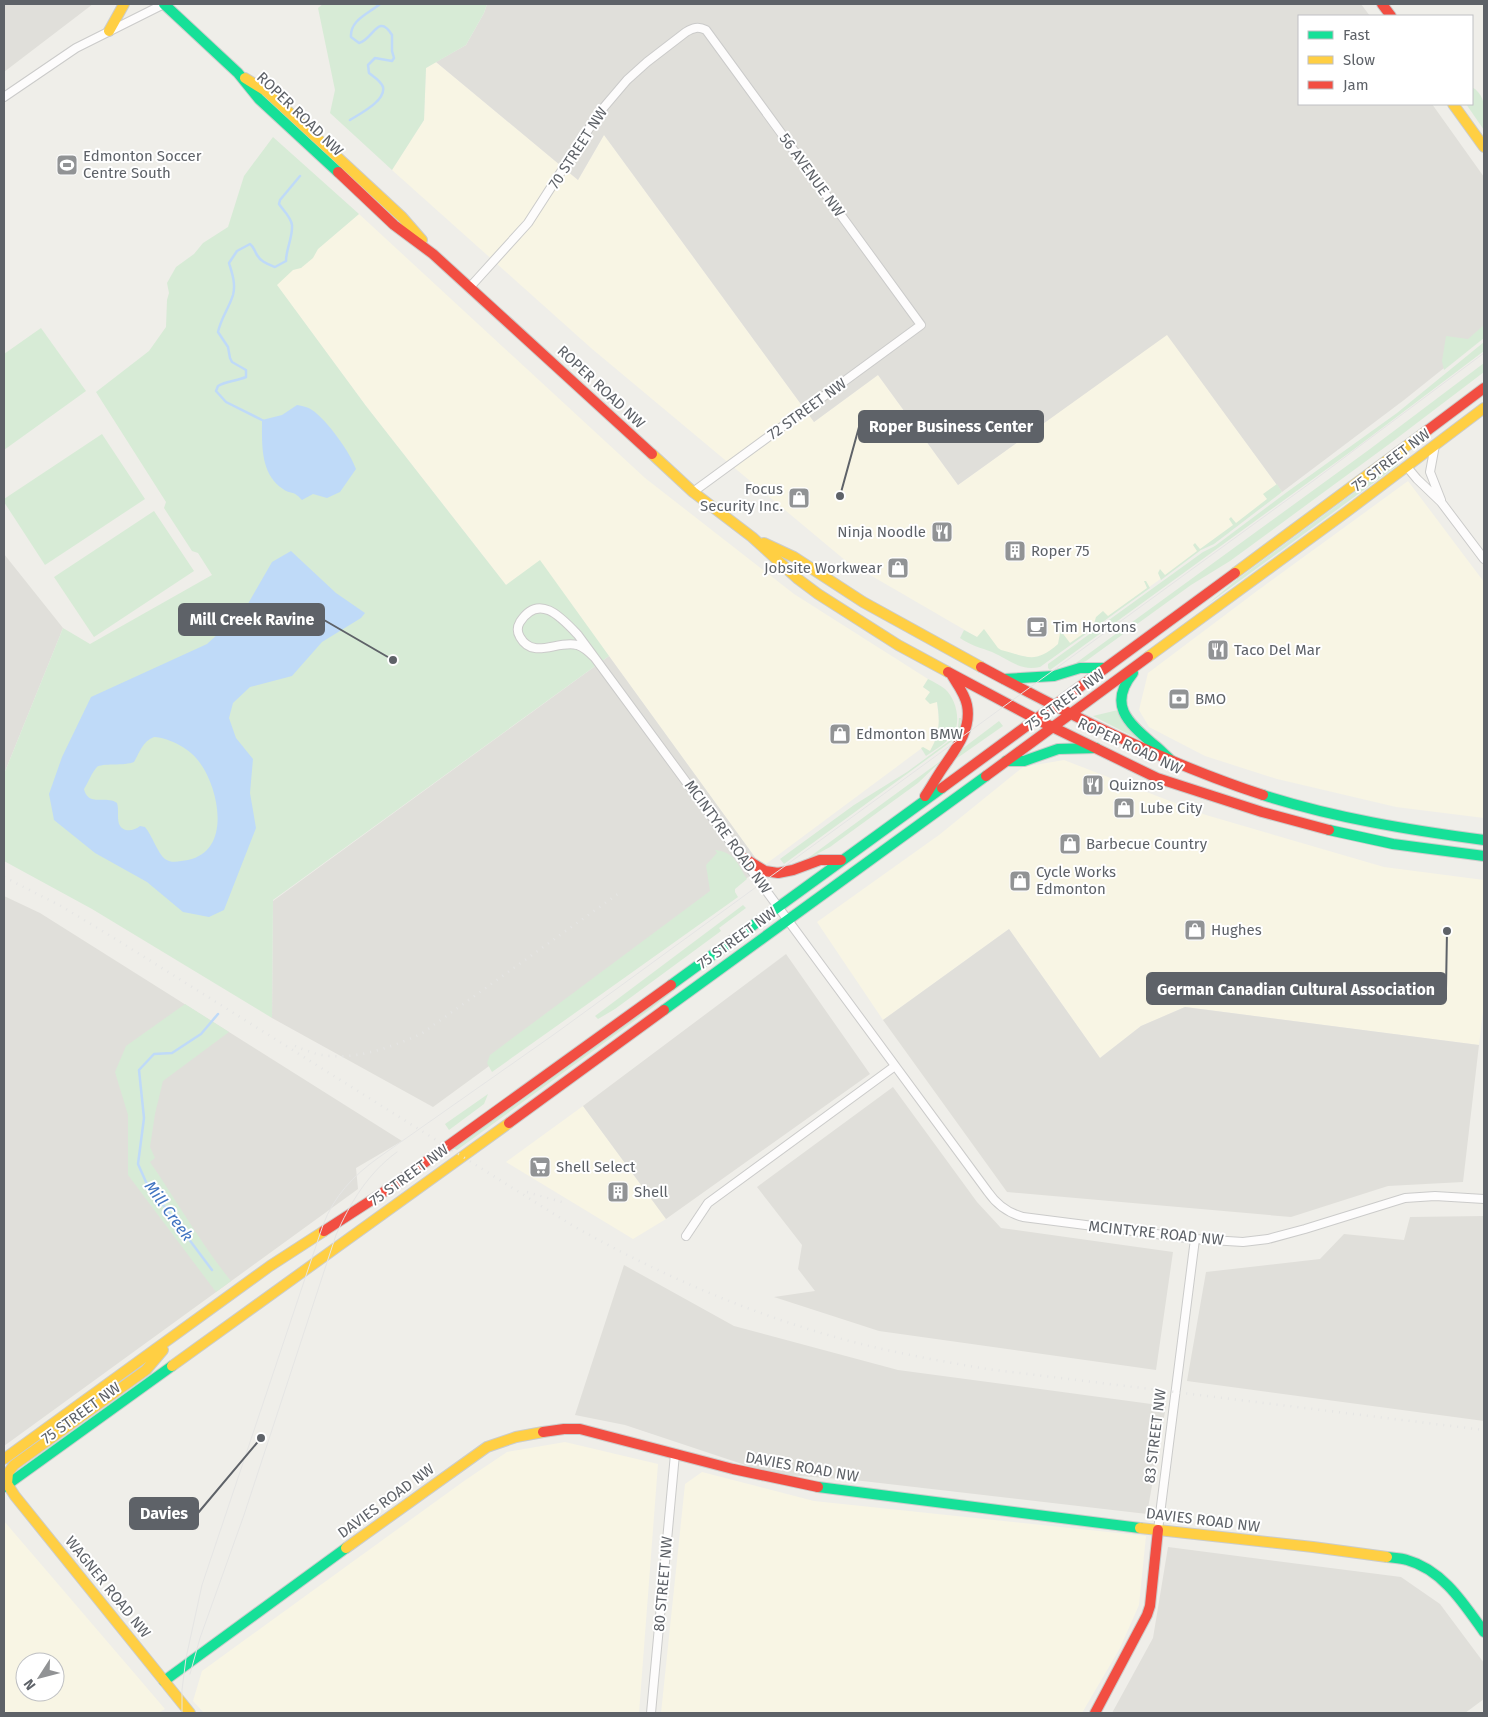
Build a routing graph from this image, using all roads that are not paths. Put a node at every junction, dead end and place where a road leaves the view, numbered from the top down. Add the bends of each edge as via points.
1 (124, 4) edge
2 (164, 4) edge
3 (1382, 4) edge
4 (1390, 15) edge
5 (700, 28) joint
6 (109, 31) junction
7 (4, 97) edge
8 (1454, 105) edge
9 (1484, 147) edge
10 (470, 287) junction
11 (921, 326) joint
12 (1484, 388) edge
13 (1484, 408) edge
14 (1435, 445) junction
15 (1407, 447) junction
16 (1407, 466) junction
17 (693, 492) junction
18 (1442, 502) junction
19 (752, 537) junction
20 (1484, 559) edge
21 (595, 658) junction
22 (1140, 663) junction
23 (1105, 668) junction
24 (951, 674) junction
25 (1004, 679) junction
26 (1055, 705) junction
27 (1072, 714) junction
28 (1036, 719) junction
29 (1054, 727) junction
30 (1096, 748) junction
31 (1006, 761) junction
32 (1172, 762) junction
33 (923, 801) junction
34 (1484, 840) edge
35 (1484, 856) edge
36 (744, 858) junction
37 (841, 860) junction
38 (779, 906) junction
39 (788, 919) junction
40 (895, 1066) junction
41 (1484, 1196) edge
42 (686, 1236) dead end
43 (1195, 1239) junction
44 (179, 1333) junction
45 (675, 1454) junction
46 (4, 1459) edge
47 (5, 1483) edge
48 (1158, 1530) junction
49 (1484, 1632) edge
50 (164, 1681) junction
51 (190, 1713) edge
52 (651, 1713) edge
53 (1095, 1713) edge

1 - 6 main road
2 - 6 street
2 - 10 main road, ROPER ROAD NW via 238,73 259,99 394,225
3 - 4 main road
5 - 10 street, 70 STREET NW via 686,32 627,80 599,113 528,223
5 - 11 street, 56 AVENUE NW via 711,36
6 - 7 street via 76,48
8 - 9 main road
10 - 17 main road, ROPER ROAD NW
11 - 17 street, 72 STREET NW
12 - 15 main road, 75 STREET NW
13 - 14 main road, 75 STREET NW
14 - 16 main road, 75 STREET NW
14 - 18 street via 1430,472
15 - 16 main road
15 - 23 main road, 75 STREET NW
16 - 18 street via 1417,480
16 - 22 main road, 75 STREET NW
17 - 19 main road, ROPER ROAD NW
18 - 20 street
19 - 24 main road, ROPER ROAD NW via 824,598
19 - 25 main road, ROPER ROAD NW
21 - 21 street, MCINTYRE ROAD NW via 575,644 540,649 529,647 521,639 518,626 531,611 551,610 578,635
21 - 36 street, MCINTYRE ROAD NW
22 - 27 main road, 75 STREET NW
22 - 32 main road via 1123,688 1124,714
23 - 25 main road via 1080,668 1054,676
23 - 26 main road, 75 STREET NW
24 - 28 main road, ROPER ROAD NW
24 - 33 main road via 967,706 966,726 958,745
25 - 26 main road, ROPER ROAD NW
26 - 27 main road, ROPER ROAD NW
26 - 28 main road, 75 STREET NW
27 - 29 main road, 75 STREET NW
27 - 32 main road, ROPER ROAD NW
28 - 29 main road, ROPER ROAD NW
28 - 33 main road, 75 STREET NW
29 - 30 main road, ROPER ROAD NW
29 - 31 main road, 75 STREET NW
30 - 31 main road via 1058,749 1024,761
30 - 35 main road, ROPER ROAD NW via 1157,778 1270,815 1368,840
31 - 39 main road, 75 STREET NW
32 - 34 main road, ROPER ROAD NW via 1254,792 1319,811
33 - 37 main road, 75 STREET NW
36 - 37 main road via 756,867 774,873 792,871 818,860
36 - 38 street, MCINTYRE ROAD NW
37 - 38 main road, 75 STREET NW
38 - 39 street, MCINTYRE ROAD NW
38 - 44 main road, 75 STREET NW via 381,1194 270,1266
39 - 40 street, MCINTYRE ROAD NW
39 - 47 main road, 75 STREET NW via 244,1315
40 - 42 street via 708,1203
40 - 43 street, MCINTYRE ROAD NW via 992,1198 1010,1212 1023,1217
41 - 43 street, MCINTYRE ROAD NW via 1418,1196 1268,1239 1243,1242
43 - 48 street, 83 STREET NW
44 - 46 main road, 75 STREET NW
44 - 47 main road via 146,1370 14,1465
45 - 48 main road, DAVIES ROAD NW via 810,1486
45 - 50 main road, DAVIES ROAD NW via 573,1429 516,1437 492,1444
45 - 52 street, 80 STREET NW
47 - 50 main road, WAGNER ROAD NW
48 - 49 main road, DAVIES ROAD NW via 1408,1560 1444,1582
48 - 53 main road, 83 STREET NW via 1147,1616
50 - 51 main road, WAGNER ROAD NW

